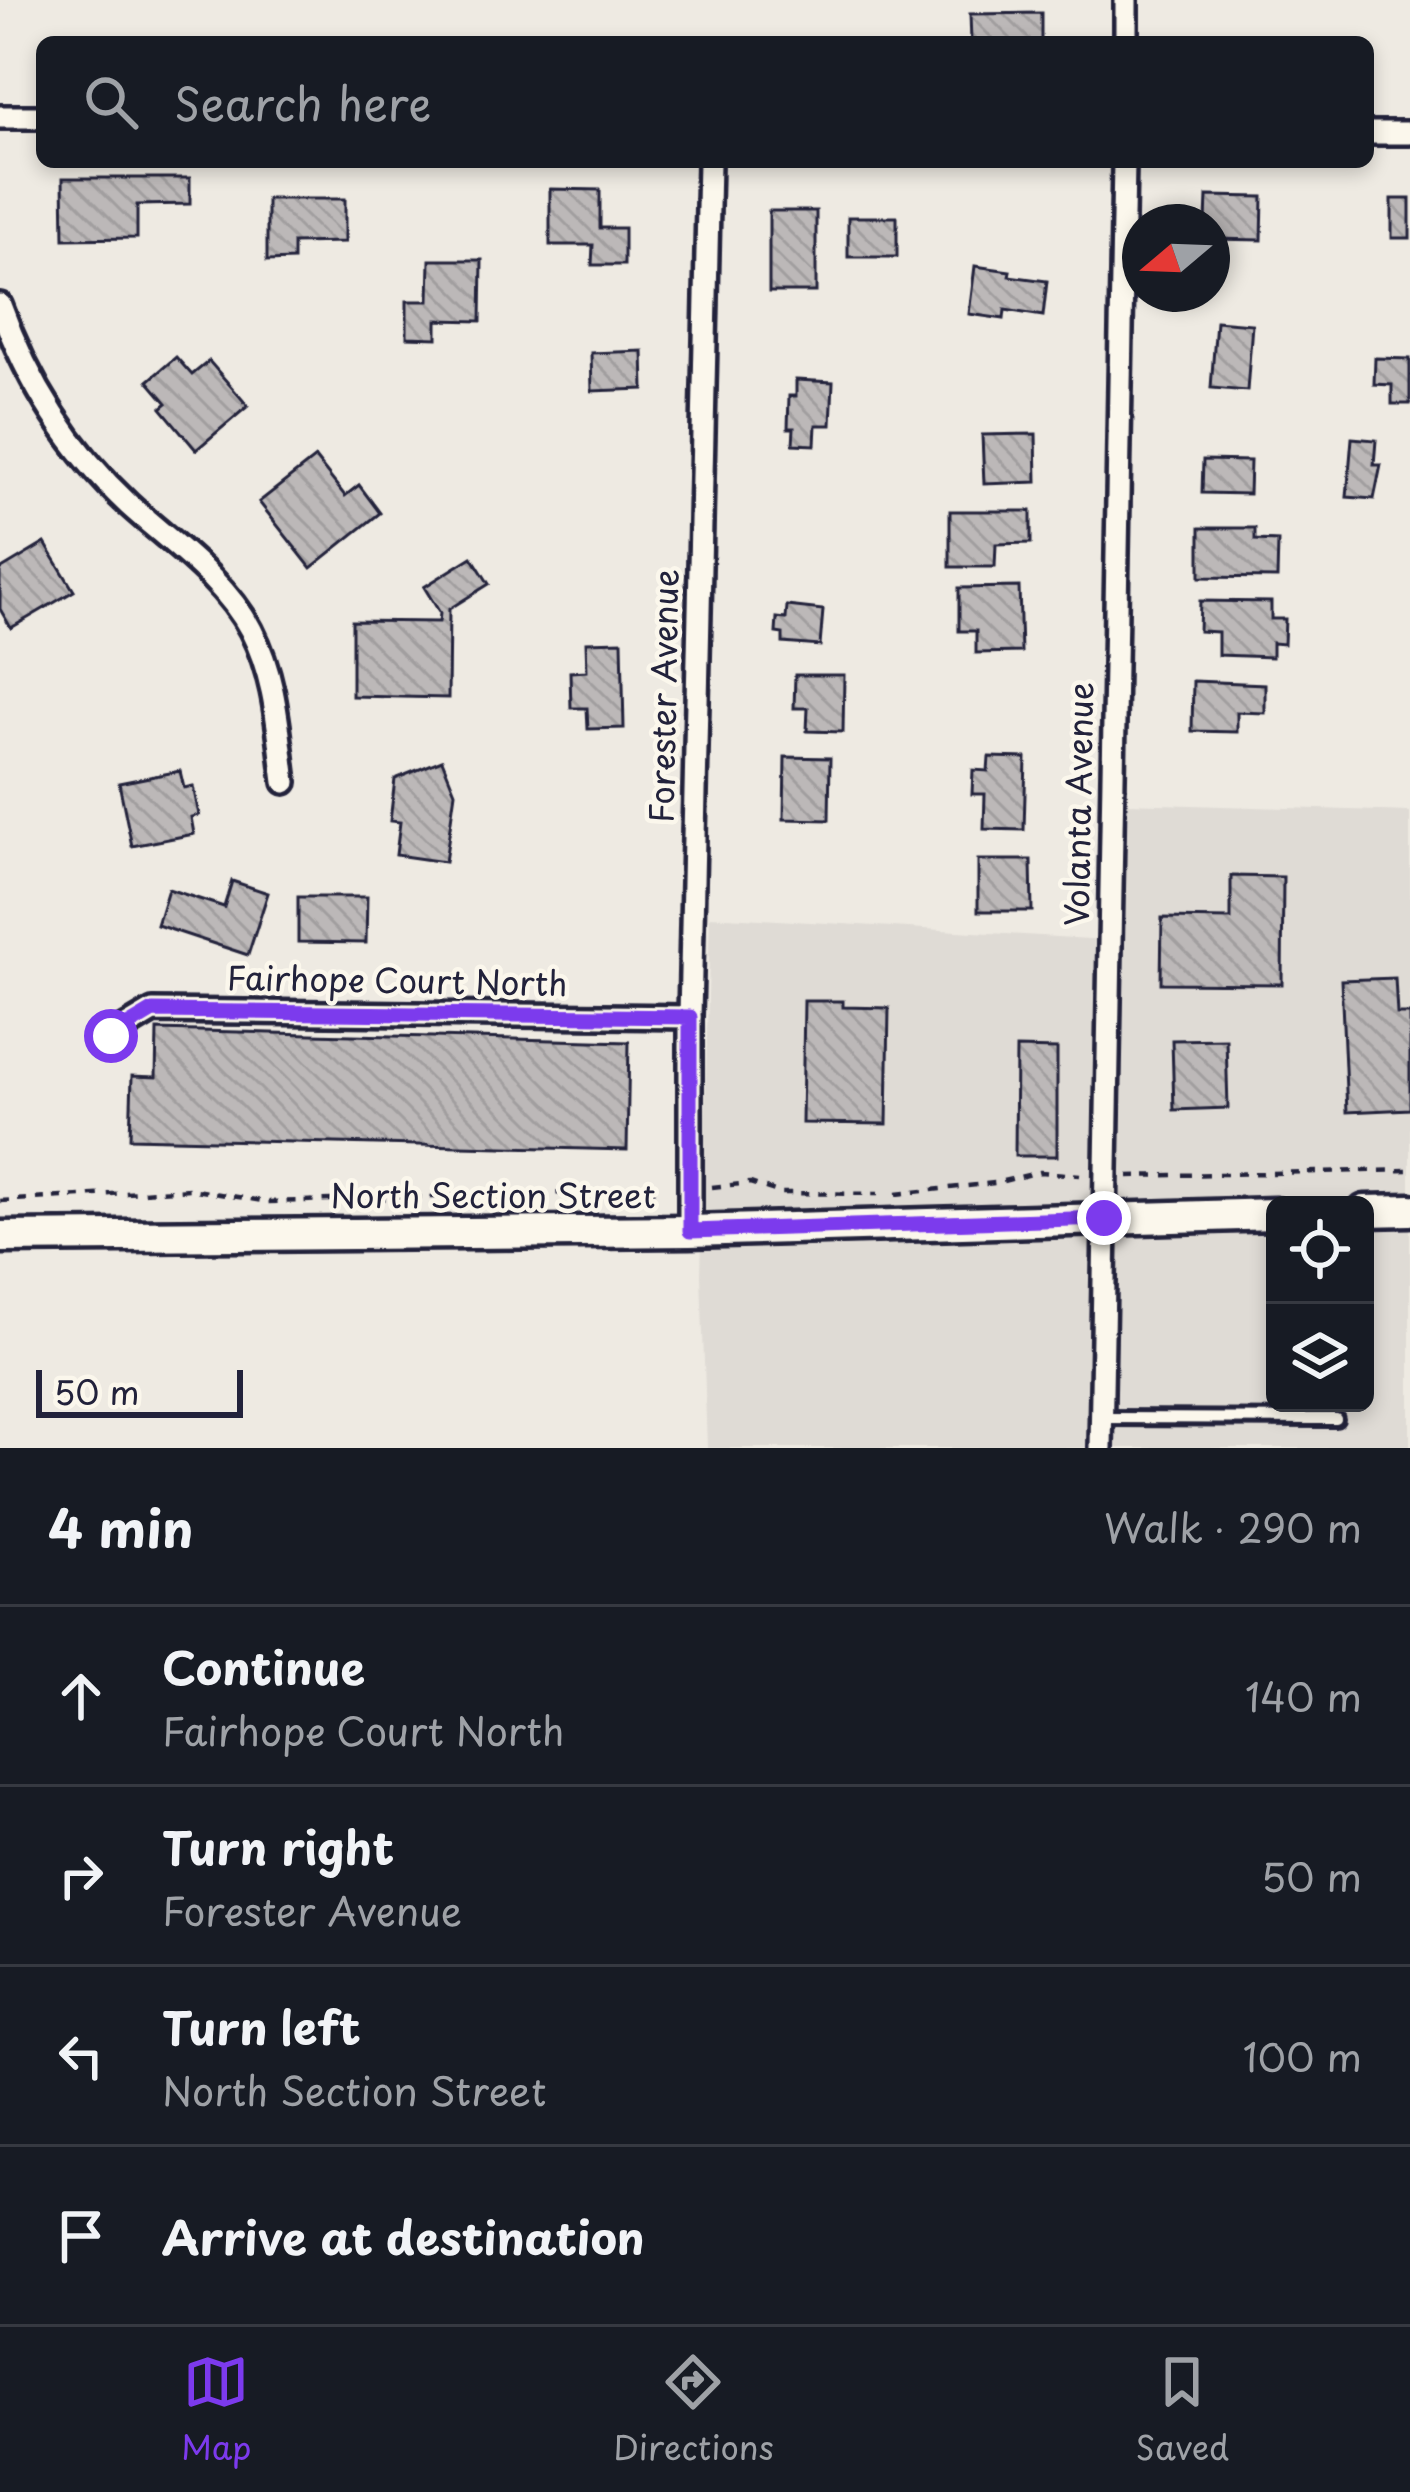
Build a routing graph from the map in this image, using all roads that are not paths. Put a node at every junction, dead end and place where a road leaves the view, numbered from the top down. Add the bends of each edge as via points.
1 (1126, 0) edge
2 (1126, 36) edge
3 (0, 117) edge
4 (36, 117) edge
5 (1374, 133) edge
6 (1410, 134) edge
7 (709, 168) edge
8 (1124, 168) edge
9 (0, 305) edge
10 (284, 782) dead end
11 (690, 1017) junction
12 (111, 1036) dead end
13 (1410, 1210) edge
14 (1374, 1211) edge
15 (1266, 1214) edge
16 (1104, 1218) junction
17 (690, 1231) junction
18 (0, 1237) edge
19 (1101, 1418) junction
20 (1336, 1419) dead end
21 (1101, 1448) edge

1 - 2 street
3 - 4 street
5 - 6 street
7 - 11 street, Forester Avenue
8 - 16 street, Volanta Avenue
9 - 10 street via 52,414 87,460 214,581 250,628 272,682
11 - 12 street, Fairhope Court North via 153,1011
11 - 17 street, Forester Avenue
13 - 14 main road
15 - 16 main road, North Section Street
16 - 17 main road, North Section Street
16 - 19 street, Volanta Avenue
17 - 18 main road, North Section Street
19 - 20 lane
19 - 21 street, Volanta Avenue

